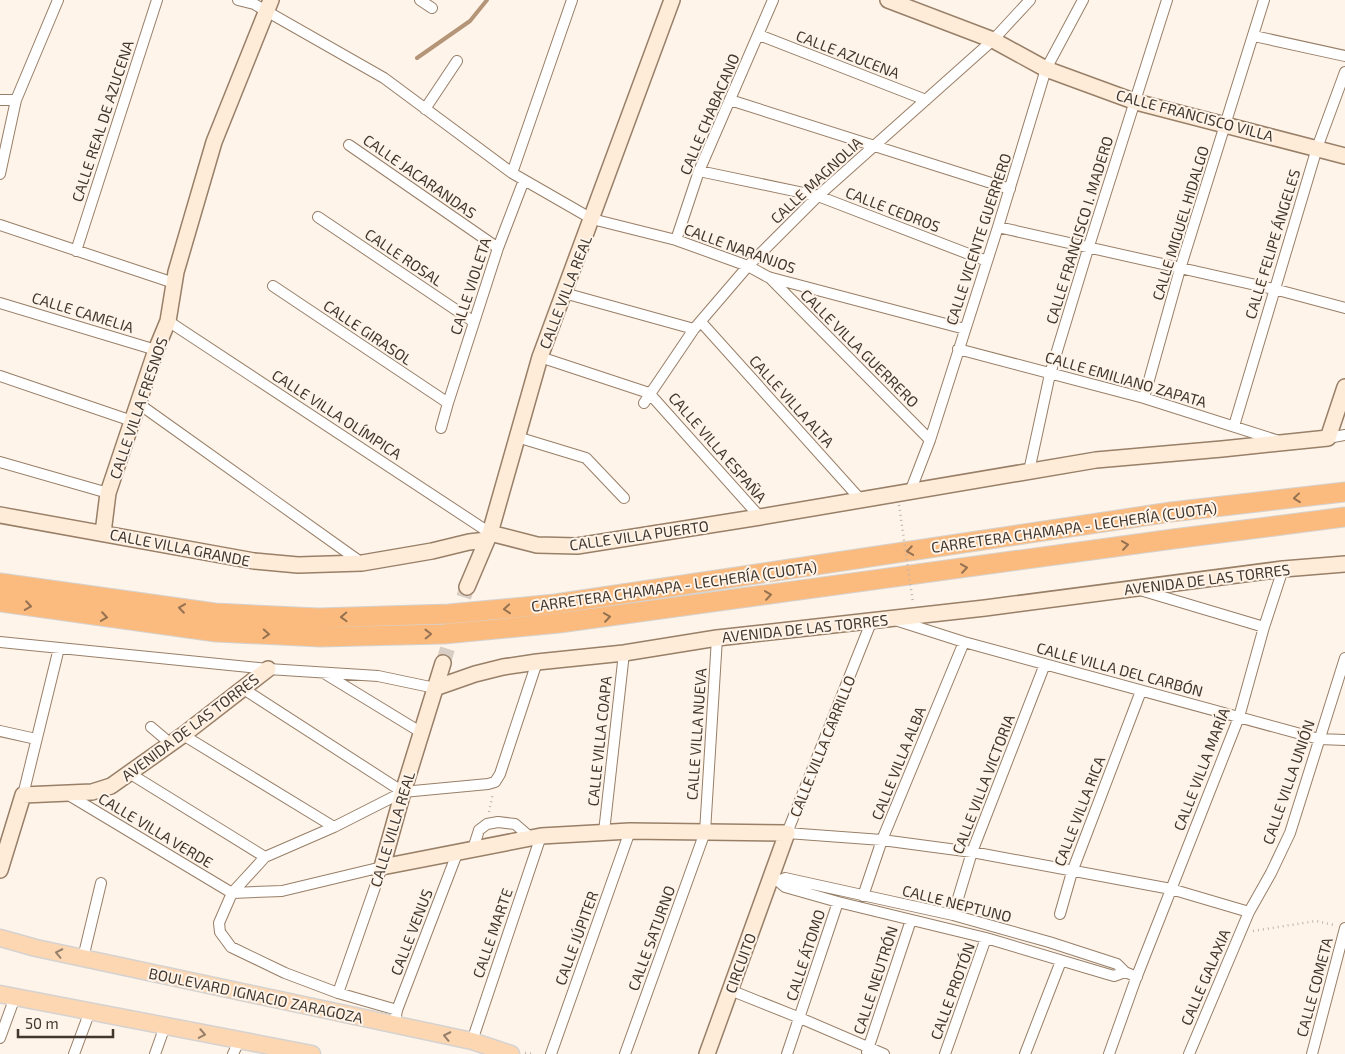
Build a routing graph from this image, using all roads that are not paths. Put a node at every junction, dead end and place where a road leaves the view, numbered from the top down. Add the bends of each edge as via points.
1 (58, 0) edge
2 (157, 0) edge
3 (238, 0) edge
4 (420, 0) edge
5 (572, 0) edge
6 (672, 0) edge
7 (772, 0) edge
8 (888, 0) edge
9 (1030, 0) edge
10 (1083, 0) edge
11 (1167, 0) edge
12 (1264, 0) edge
13 (262, 4) edge
14 (432, 8) dead end
15 (759, 35) junction
16 (1254, 36) junction
17 (993, 40) junction
18 (1345, 56) edge
19 (457, 60) dead end
20 (1046, 69) junction
21 (1345, 72) edge
22 (0, 100) edge
23 (16, 100) junction
24 (730, 100) junction
25 (926, 100) junction
26 (1136, 102) junction
27 (425, 109) junction
28 (1226, 125) junction
29 (349, 145) dead end
30 (875, 146) junction
31 (1317, 148) junction
32 (1345, 156) edge
33 (699, 171) junction
34 (512, 173) junction
35 (0, 174) edge
36 (524, 180) junction
37 (1010, 189) junction
38 (818, 196) junction
39 (318, 217) dead end
40 (592, 219) junction
41 (0, 225) edge
42 (998, 227) junction
43 (676, 240) junction
44 (498, 248) junction
45 (1088, 248) junction
46 (76, 251) junction
47 (987, 260) junction
48 (748, 266) junction
49 (1180, 269) junction
50 (768, 277) junction
51 (174, 283) junction
52 (273, 286) dead end
53 (1274, 290) junction
54 (564, 293) junction
55 (0, 303) edge
56 (1345, 308) edge
57 (168, 321) junction
58 (474, 322) junction
59 (698, 325) junction
60 (965, 329) junction
61 (958, 349) junction
62 (156, 350) junction
63 (540, 358) junction
64 (1050, 374) junction
65 (0, 376) edge
66 (1345, 387) edge
67 (650, 393) junction
68 (1144, 398) junction
69 (448, 403) junction
70 (644, 403) dead end
71 (139, 404) junction
72 (132, 421) junction
73 (1234, 426) junction
74 (441, 428) dead end
75 (1345, 435) edge
76 (517, 437) junction
77 (1328, 438) junction
78 (930, 440) junction
79 (1284, 442) junction
80 (0, 462) edge
81 (1029, 471) junction
82 (910, 492) junction
83 (1345, 492) edge
84 (108, 493) junction
85 (624, 498) dead end
86 (861, 500) junction
87 (0, 515) edge
88 (760, 517) junction
89 (1345, 517) edge
90 (103, 533) junction
91 (488, 537) junction
92 (362, 563) junction
93 (1345, 564) edge
94 (1284, 569) junction
95 (0, 583) edge
96 (467, 587) tunnel mouth
97 (1132, 588) junction
98 (0, 602) edge
99 (890, 619) junction
100 (872, 620) junction
101 (1264, 627) junction
102 (717, 638) junction
103 (0, 642) edge
104 (964, 642) junction
105 (59, 648) junction
106 (624, 653) junction
107 (1345, 658) edge
108 (537, 662) junction
109 (443, 663) tunnel mouth
110 (1045, 664) junction
111 (268, 668) junction
112 (324, 674) junction
113 (242, 688) junction
114 (435, 688) junction
115 (1141, 691) junction
116 (1239, 717) junction
117 (151, 727) dead end
118 (0, 731) edge
119 (422, 733) junction
120 (36, 739) junction
121 (1319, 739) junction
122 (177, 740) junction
123 (1345, 740) edge
124 (129, 774) junction
125 (64, 792) junction
126 (403, 792) junction
127 (23, 795) junction
128 (334, 827) junction
129 (630, 831) junction
130 (604, 832) junction
131 (705, 832) junction
132 (787, 833) junction
133 (535, 836) junction
134 (882, 840) junction
135 (466, 850) junction
136 (972, 852) junction
137 (264, 857) junction
138 (382, 866) junction
139 (0, 870) edge
140 (1072, 872) junction
141 (773, 878) junction
142 (101, 884) dead end
143 (1170, 889) junction
144 (232, 893) junction
145 (864, 896) junction
146 (838, 902) junction
147 (1249, 912) junction
148 (1060, 914) dead end
149 (953, 915) junction
150 (911, 920) junction
151 (1340, 926) edge
152 (0, 938) edge
153 (986, 938) junction
154 (83, 958) junction
155 (1061, 961) junction
156 (1125, 972) junction
157 (1137, 977) junction
158 (730, 990) junction
159 (338, 993) junction
160 (8, 996) edge
161 (90, 1011) junction
162 (396, 1018) junction
163 (800, 1018) junction
164 (166, 1026) junction
165 (0, 1038) edge
166 (472, 1041) junction
167 (236, 1047) edge
168 (868, 1051) edge
169 (74, 1054) edge
170 (155, 1054) edge
171 (312, 1054) edge
172 (511, 1054) edge
173 (551, 1054) edge
174 (625, 1054) edge
175 (707, 1054) edge
176 (787, 1054) edge
177 (884, 1054) edge
178 (945, 1054) edge
179 (1025, 1054) edge
180 (1109, 1054) edge
181 (1189, 1054) edge
182 (1312, 1054) edge

1 - 23 street
2 - 46 street, CALLE REAL DE AZUCENA
3 - 13 street, CALLE NARANJOS
4 - 14 street
5 - 34 street
6 - 40 street, CALLE VILLA REAL
7 - 15 street, CALLE CHABACANO
8 - 17 street, CALLE FRANCISCO VILLA
9 - 17 street, CALLE MAGNOLIA
10 - 20 street, CALLE VICENTE GUERRERO
11 - 26 street, CALLE FRANCISCO I. MADERO
12 - 16 street, CALLE MIGUEL HIDALGO
13 - 27 street, CALLE NARANJOS via 384,78
13 - 51 street, CALLE VILLA FRESNOS via 214,142
15 - 24 street, CALLE CHABACANO
15 - 25 street, CALLE AZUCENA
16 - 18 street
16 - 28 street, CALLE MIGUEL HIDALGO
17 - 20 street, CALLE FRANCISCO VILLA
17 - 25 street, CALLE MAGNOLIA
19 - 27 street
20 - 26 street, CALLE FRANCISCO VILLA
20 - 37 street, CALLE VICENTE GUERRERO
21 - 31 street, CALLE FELIPE ÁNGELES
22 - 23 street
23 - 35 street
24 - 30 street
24 - 33 street, CALLE CHABACANO
25 - 30 street, CALLE MAGNOLIA
26 - 28 street, CALLE FRANCISCO VILLA
26 - 45 street, CALLE FRANCISCO I. MADERO
27 - 34 street, CALLE NARANJOS
28 - 31 street, CALLE FRANCISCO VILLA
28 - 49 street, CALLE MIGUEL HIDALGO
29 - 44 street, CALLE JACARANDAS
30 - 37 street
30 - 38 street, CALLE MAGNOLIA
31 - 32 street, CALLE FRANCISCO VILLA
31 - 53 street, CALLE FELIPE ÁNGELES
33 - 38 street, CALLE CEDROS
33 - 43 street, CALLE CHABACANO
34 - 36 street, CALLE NARANJOS
36 - 40 street, CALLE NARANJOS
36 - 44 street, CALLE VIOLETA
37 - 42 street, CALLE VICENTE GUERRERO
38 - 47 street, CALLE CEDROS
38 - 48 street, CALLE MAGNOLIA
39 - 58 street, CALLE ROSAL
40 - 43 street, CALLE NARANJOS
40 - 54 street, CALLE VILLA REAL
41 - 46 street
42 - 45 street
42 - 47 street, CALLE VICENTE GUERRERO
43 - 48 street, CALLE NARANJOS
44 - 58 street, CALLE VIOLETA
45 - 49 street
45 - 64 street, CALLE FRANCISCO I. MADERO
46 - 51 street
47 - 60 street, CALLE VICENTE GUERRERO
48 - 50 street, CALLE NARANJOS
48 - 59 street, CALLE MAGNOLIA
49 - 53 street
49 - 68 street, CALLE MIGUEL HIDALGO
50 - 60 street, CALLE NARANJOS
50 - 78 street, CALLE VILLA GUERRERO
51 - 57 street, CALLE VILLA FRESNOS
52 - 69 street, CALLE GIRASOL
53 - 56 street
53 - 73 street, CALLE FELIPE ÁNGELES
54 - 59 street
54 - 63 street, CALLE VILLA REAL
55 - 62 street, CALLE CAMELIA
57 - 62 street, CALLE VILLA FRESNOS
57 - 91 street, CALLE VILLA OLÍMPICA
58 - 69 street, CALLE VIOLETA
59 - 67 street, CALLE MAGNOLIA
59 - 86 street, CALLE VILLA ALTA
60 - 61 street, CALLE VICENTE GUERRERO
61 - 64 street, CALLE EMILIANO ZAPATA
61 - 78 street, CALLE VICENTE GUERRERO
62 - 71 street, CALLE VILLA FRESNOS
63 - 67 street, CALLE VILLA ESPAÑA
63 - 76 street, CALLE VILLA REAL
64 - 68 street, CALLE EMILIANO ZAPATA
64 - 81 street, CALLE FRANCISCO I. MADERO
65 - 72 street
66 - 77 street
67 - 70 street, CALLE MAGNOLIA
67 - 88 street, CALLE VILLA ESPAÑA
68 - 73 street, CALLE EMILIANO ZAPATA
69 - 74 street, CALLE VIOLETA
71 - 72 street, CALLE VILLA FRESNOS
71 - 92 street
72 - 84 street, CALLE VILLA FRESNOS
73 - 79 street, CALLE EMILIANO ZAPATA
75 - 77 street
76 - 85 street via 586,458
76 - 91 street, CALLE VILLA REAL
77 - 79 street
78 - 82 street, CALLE VICENTE GUERRERO
79 - 81 street via 1096,460
80 - 84 street
81 - 82 street, CALLE VILLA PUERTO
82 - 86 street, CALLE VILLA PUERTO
83 -> 95 highway, CARRETERA CHAMAPA - LECHERÍA (CUOTA) via 1171,512 555,604 449,614 318,618 215,613
84 - 90 street, CALLE VILLA FRESNOS
86 - 88 street, CALLE VILLA PUERTO
87 - 90 street, CALLE VILLA GRANDE
88 - 91 street, CALLE VILLA PUERTO via 577,546 537,545
98 -> 89 highway, CARRETERA CHAMAPA - LECHERÍA (CUOTA) via 216,632 320,637 444,634 559,623
90 - 92 street, CALLE VILLA GRANDE via 254,561 298,565
91 - 92 street, CALLE VILLA GRANDE
91 - 96 street, CALLE VILLA REAL
93 - 94 street, AVENIDA DE LAS TORRES
94 - 97 street, AVENIDA DE LAS TORRES
94 - 101 street, CALLE VILLA MARÍA
97 - 99 street, AVENIDA DE LAS TORRES
97 - 101 street
99 - 100 street, AVENIDA DE LAS TORRES
99 - 104 street, CALLE VILLA DEL CARBÓN
100 - 102 street, AVENIDA DE LAS TORRES
100 - 132 street, CALLE VILLA CARRILLO
101 - 116 street, CALLE VILLA MARÍA
102 - 106 street, AVENIDA DE LAS TORRES
102 - 131 street, CALLE VILLA NUEVA
103 - 105 street, AVENIDA DE LAS TORRES
104 - 110 street, CALLE VILLA DEL CARBÓN
104 - 134 street, CALLE VILLA ALBA
105 - 111 street, AVENIDA DE LAS TORRES
105 - 120 street
106 - 108 street, AVENIDA DE LAS TORRES
106 - 130 street, CALLE VILLA COAPA
107 - 121 street, CALLE VILLA UNIÓN
108 - 114 street, AVENIDA DE LAS TORRES via 475,674
108 - 126 street via 495,782
109 - 114 street, CALLE VILLA REAL
110 - 115 street, CALLE VILLA DEL CARBÓN
110 - 136 street, CALLE VILLA VICTORIA
111 - 112 street, AVENIDA DE LAS TORRES
111 - 113 street, AVENIDA DE LAS TORRES
112 - 114 street, AVENIDA DE LAS TORRES via 378,676
112 - 119 street
113 - 122 street, AVENIDA DE LAS TORRES
113 - 126 street
114 - 119 street, CALLE VILLA REAL
115 - 116 street, CALLE VILLA DEL CARBÓN
115 - 140 street, CALLE VILLA RICA
116 - 121 street, CALLE VILLA DEL CARBÓN
116 - 143 street, CALLE VILLA MARÍA
117 - 122 street
118 - 120 street
119 - 126 street, CALLE VILLA REAL
120 - 127 street
121 - 123 street, CALLE VILLA DEL CARBÓN
121 - 147 street, CALLE VILLA UNIÓN via 1290,833
122 - 124 street, AVENIDA DE LAS TORRES
122 - 128 street
124 - 125 street, AVENIDA DE LAS TORRES via 111,786 92,792
124 - 137 street
125 - 127 street, AVENIDA DE LAS TORRES
125 - 144 street, CALLE VILLA VERDE
126 - 128 street
126 - 138 street, CALLE VILLA REAL
127 - 139 street
128 - 137 street
129 - 130 street
129 - 131 street
129 - 173 street, CALLE JÚPITER
130 - 133 street
131 - 132 street
131 - 174 street, CALLE SATURNO
132 - 134 street
132 - 141 street, CALLE VILLA CARRILLO
133 - 135 street
133 - 135 street, CALLE VENUS via 515,824 487,824
133 - 166 street, CALLE MARTE
134 - 136 street
134 - 145 street, CALLE VILLA ALBA
135 - 138 street
135 - 162 street, CALLE VENUS
136 - 140 street
136 - 149 street, CALLE VILLA VICTORIA
137 - 144 street
138 - 144 street via 282,891
138 - 159 street, CALLE VILLA REAL
140 - 143 street
140 - 148 street, CALLE VILLA RICA
141 - 145 street, CALLE NEPTUNO via 786,878
141 - 146 street, CALLE NEPTUNO via 785,887
141 - 158 street, CIRCUITO
142 - 154 street
143 - 147 street
143 - 157 street, CALLE VILLA MARÍA
144 - 159 street via 219,924 220,932 231,947
145 - 149 street, CALLE NEPTUNO
146 - 150 street, CALLE NEPTUNO
146 - 163 street, CALLE ÁTOMO
147 - 181 street, CALLE GALAXIA
149 - 156 street, CALLE NEPTUNO via 1117,964
150 - 153 street, CALLE NEPTUNO
150 - 168 street, CALLE NEUTRÓN
151 - 182 street, CALLE COMETA
154 -> 152 main road, BOULEVARD IGNACIO ZARAGOZA
153 - 155 street, CALLE NEPTUNO
153 - 178 street, CALLE PROTÓN
154 - 162 main road, BOULEVARD IGNACIO ZARAGOZA
155 - 156 street, CALLE NEPTUNO via 1114,976
155 - 179 street
156 - 157 street, CALLE NEPTUNO
157 - 180 street, CALLE VILLA MARÍA
158 - 163 street
158 - 175 street, CIRCUITO
159 - 162 street
160 - 161 main road
160 - 165 street
161 - 164 main road
161 - 169 street
166 -> 162 main road, BOULEVARD IGNACIO ZARAGOZA
163 - 168 street
163 - 176 street
164 -> 167 main road
164 - 170 street
166 - 172 main road, BOULEVARD IGNACIO ZARAGOZA
167 - 171 main road
168 - 177 street

